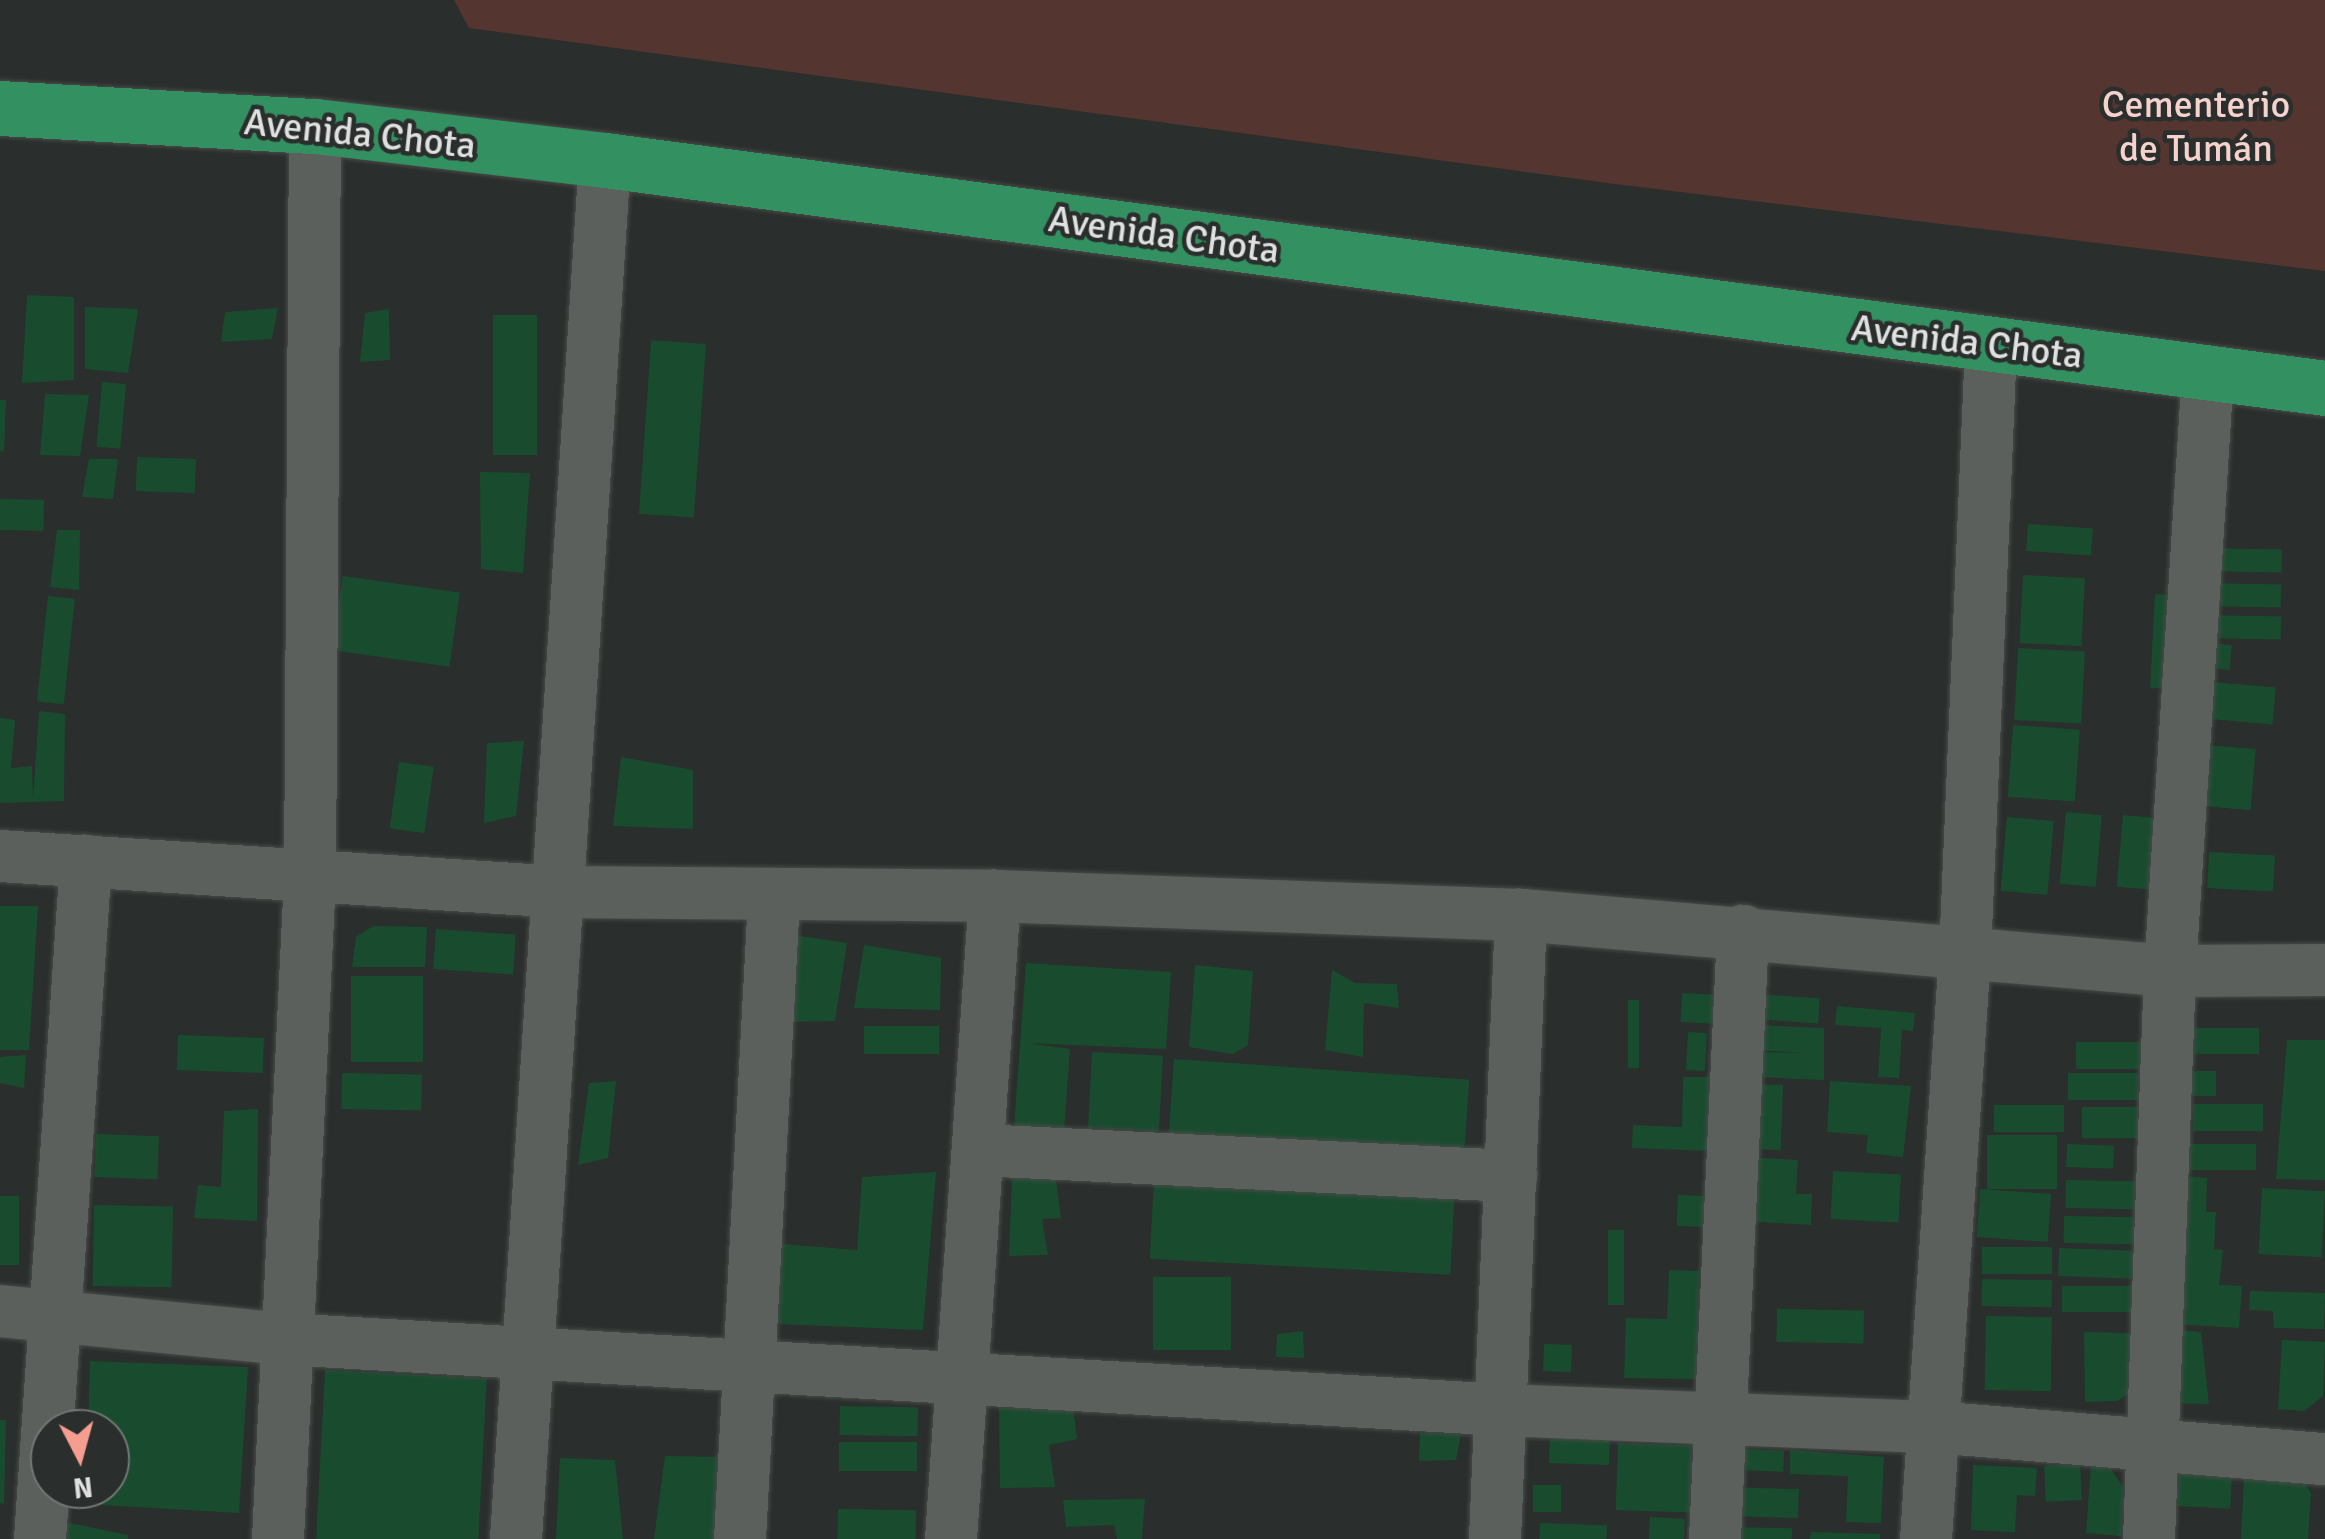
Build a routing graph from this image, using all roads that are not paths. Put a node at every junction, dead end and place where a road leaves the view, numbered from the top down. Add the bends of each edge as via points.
1 (0, 108) edge
2 (315, 126) junction
3 (605, 160) junction
4 (1991, 346) junction
5 (2208, 372) junction
6 (2325, 388) edge
7 (0, 856) edge
8 (86, 861) junction
9 (310, 878) junction
10 (562, 892) junction
11 (994, 896) junction
12 (774, 899) junction
13 (1521, 915) junction
14 (1743, 931) junction
15 (1965, 954) junction
16 (2325, 970) edge
17 (2170, 971) junction
18 (979, 1150) junction
19 (1511, 1176) junction
20 (0, 1311) edge
21 (56, 1316) junction
22 (284, 1339) junction
23 (528, 1354) junction
24 (749, 1365) junction
25 (965, 1376) junction
26 (1503, 1410) junction
27 (1722, 1415) junction
28 (1933, 1427) junction
29 (2155, 1446) junction
30 (2325, 1459) edge
31 (40, 1539) edge
32 (278, 1539) edge
33 (516, 1539) edge
34 (740, 1539) edge
35 (952, 1539) edge
36 (1495, 1539) edge
37 (1715, 1539) edge
38 (1926, 1539) edge
39 (2149, 1539) edge

1 - 2 highway, Avenida Chota
2 - 3 highway, Avenida Chota
2 - 9 street
3 - 4 highway, Avenida Chota
3 - 10 street
4 - 5 highway, Avenida Chota
4 - 15 street
5 - 6 highway, Avenida Chota
5 - 17 street
7 - 8 street
8 - 9 street
8 - 21 street
9 - 10 street
9 - 22 street
10 - 12 street
10 - 23 street
11 - 12 street
11 - 13 street
11 - 18 street
12 - 24 street
13 - 14 street
13 - 19 street
14 - 15 street
14 - 27 street
15 - 17 street
15 - 28 street
16 - 17 street
17 - 29 street
18 - 19 street
18 - 25 street
19 - 26 street
20 - 21 street
21 - 22 street
21 - 31 street
22 - 23 street
22 - 32 street
23 - 24 street
23 - 33 street
24 - 25 street
24 - 34 street
25 - 26 street
25 - 35 street
26 - 27 street
26 - 36 street
27 - 28 street
27 - 37 street
28 - 29 street
28 - 38 street
29 - 30 street
29 - 39 street

